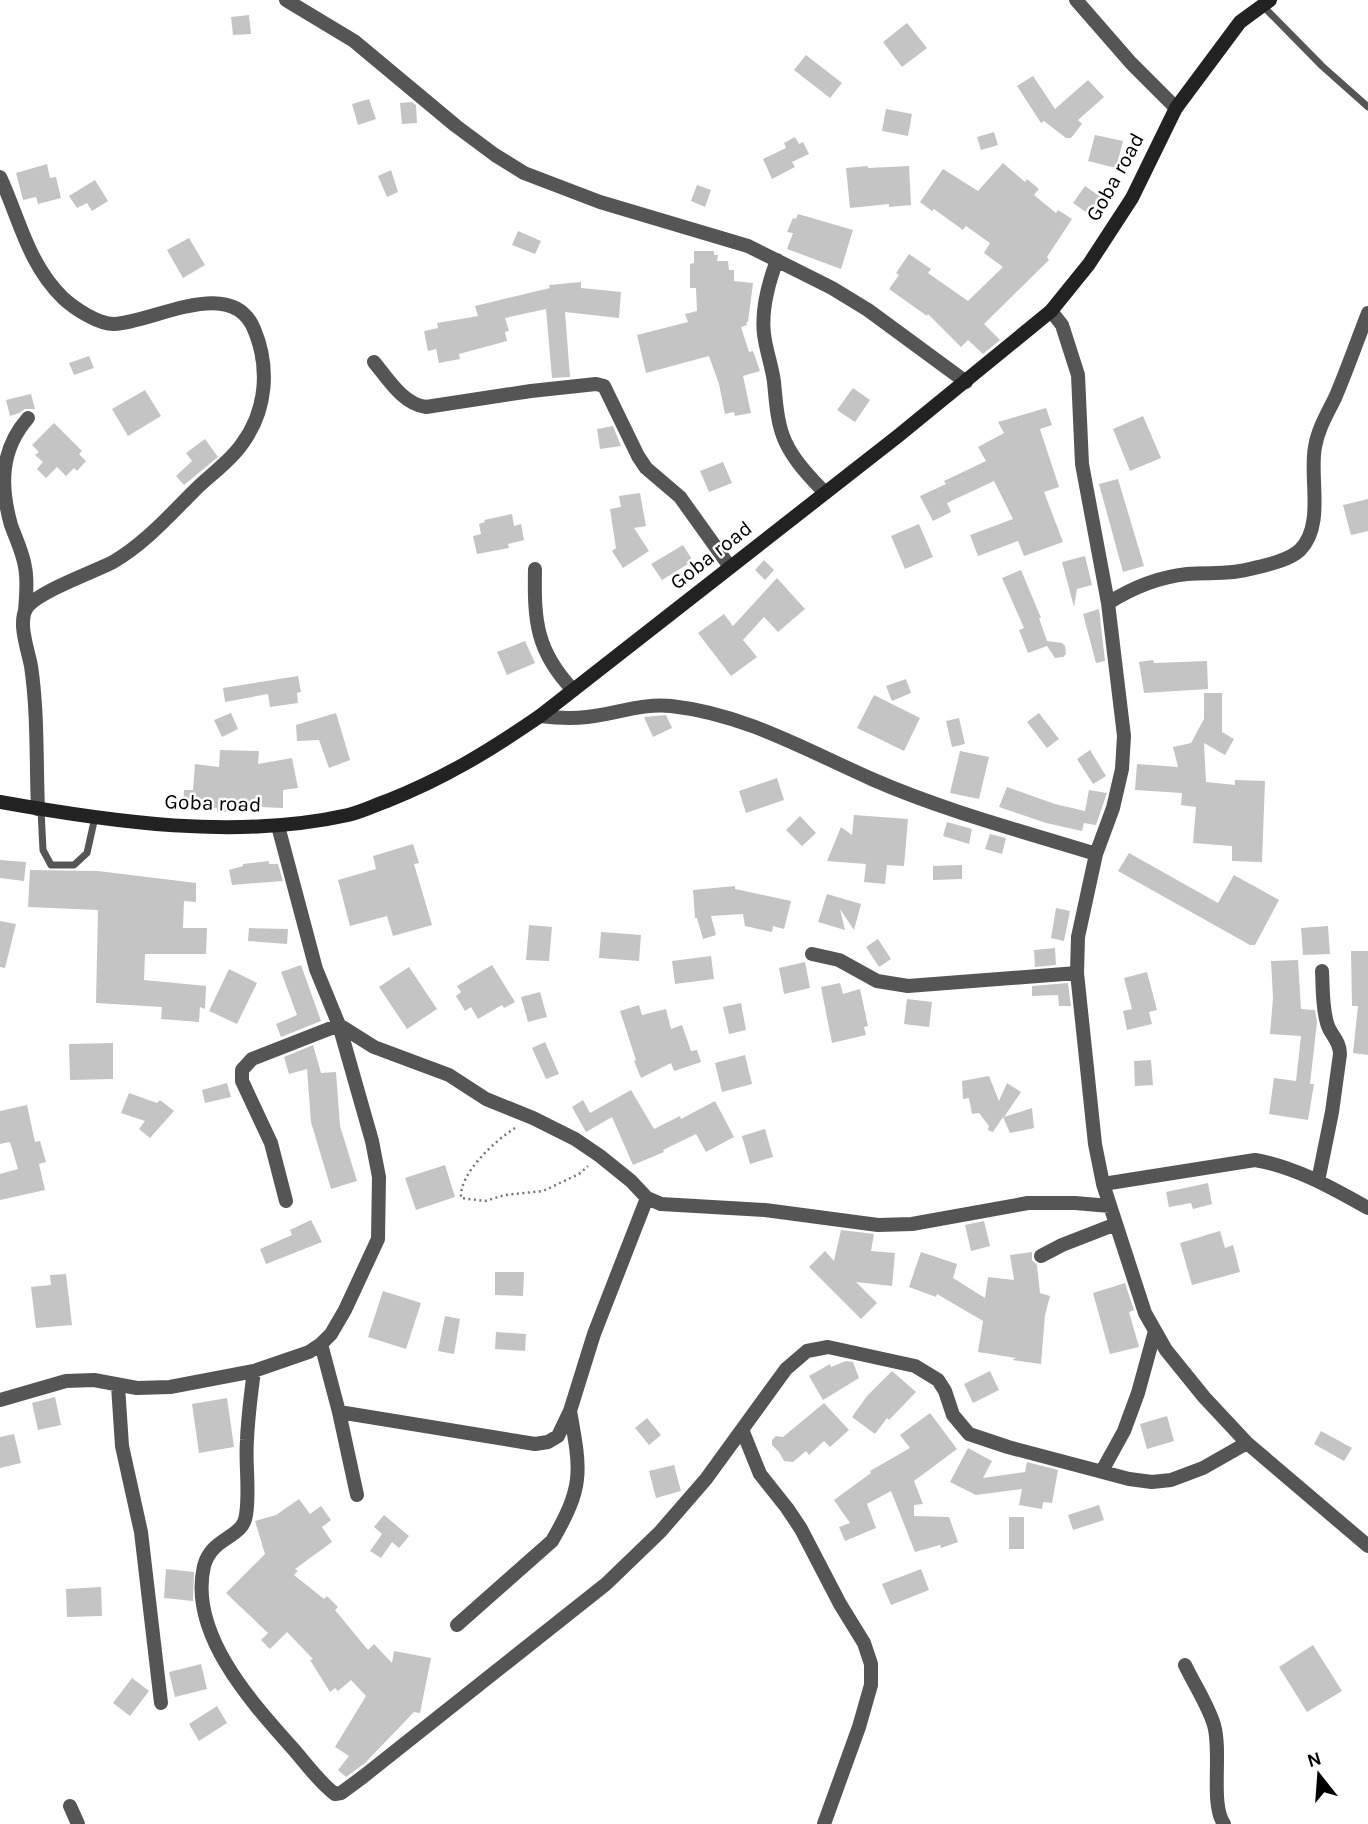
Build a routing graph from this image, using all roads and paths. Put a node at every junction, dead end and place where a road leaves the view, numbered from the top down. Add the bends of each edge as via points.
1 (286, 0) edge
2 (1076, 0) edge
3 (1266, 3) edge
4 (1368, 107) edge
5 (1176, 108) junction
6 (0, 177) edge
7 (777, 260) junction
8 (1051, 311) junction
9 (1368, 313) edge
10 (374, 362) dead end
11 (966, 382) junction
12 (28, 418) dead end
13 (825, 493) junction
14 (730, 567) junction
15 (535, 569) dead end
16 (1108, 603) junction
17 (24, 611) junction
18 (573, 690) junction
19 (540, 716) junction
20 (0, 803) edge
21 (39, 809) junction
22 (95, 817) junction
23 (278, 825) junction
24 (1096, 854) junction
25 (812, 954) dead end
26 (1322, 971) dead end
27 (1077, 973) junction
28 (339, 1026) junction
29 (533, 1118) junction
30 (600, 1156) junction
31 (1318, 1181) junction
32 (1103, 1184) junction
33 (648, 1198) junction
34 (286, 1201) dead end
35 (1110, 1206) junction
36 (1368, 1208) edge
37 (1116, 1224) junction
38 (1041, 1256) dead end
39 (1155, 1331) junction
40 (321, 1344) junction
41 (254, 1371) junction
42 (118, 1386) junction
43 (0, 1400) edge
44 (570, 1411) junction
45 (339, 1412) junction
46 (743, 1432) junction
47 (1247, 1443) junction
48 (1102, 1471) junction
49 (357, 1495) dead end
50 (1368, 1546) edge
51 (457, 1625) dead end
52 (1185, 1665) dead end
53 (161, 1703) dead end
54 (70, 1806) dead end
55 (78, 1824) edge
56 (824, 1824) edge
57 (1224, 1824) edge

1 - 7 street via 354,41 456,126 524,173 600,202 748,246
2 - 5 street
3 - 4 lane via 1322,66
3 - 5 street, Goba road via 1240,22
5 - 8 street, Goba road via 1132,198
6 - 17 street via 39,271 64,299 112,324 188,306 231,304 253,325 263,351 265,378 258,414 242,445 150,535 104,567 37,597
7 - 11 street via 868,310
7 - 13 street via 769,283 764,335 779,422 793,455
8 - 11 street, Goba road
8 - 16 street via 1071,346 1078,375 1082,464
9 - 16 street via 1320,427 1314,449 1313,516 1299,550 1234,573 1187,574 1150,582
10 - 14 street via 415,406 604,386 646,468 680,497
11 - 13 street, Goba road
12 - 17 street via 16,432 4,463 1,489 25,567
13 - 14 street, Goba road
14 - 18 street, Goba road
15 - 18 street via 539,635 556,672
16 - 24 street via 1123,758 1113,808
17 - 21 street via 33,682
18 - 19 street, Goba road
19 - 23 street, Goba road via 428,785 349,815
19 - 24 street via 565,719 669,705 715,714 769,731 922,799
20 - 21 street, Goba road
21 - 22 street, Goba road
21 - 22 lane via 43,850 51,865 74,865 87,853
22 - 23 street, Goba road via 226,827
23 - 28 street via 316,969
24 - 27 street via 1078,937
25 - 27 street via 839,960 877,981 908,986
26 - 31 street via 1325,1013 1340,1054
27 - 32 street
28 - 29 street
28 - 34 street via 252,1059 242,1070 242,1081 271,1143
28 - 40 street via 372,1141 380,1212 378,1239 345,1310
29 - 30 street
29 - 30 path via 487,1149 462,1188 461,1198 485,1201 542,1191 579,1174
30 - 33 street
31 - 32 street via 1255,1160
31 - 36 street
32 - 35 street
33 - 35 street via 668,1205 765,1210 878,1225 912,1224 1028,1203
33 - 44 street via 594,1334
35 - 37 street
37 - 38 street
37 - 39 street
39 - 47 street via 1204,1398
39 - 48 street via 1124,1431
40 - 41 street
40 - 45 street
41 - 42 street via 170,1387
41 - 46 street via 246,1514 239,1530 216,1544 207,1556 204,1611 226,1665 279,1734 335,1794 364,1776 606,1584 660,1532
42 - 43 street via 94,1380 66,1381
42 - 53 street via 122,1446 141,1532
44 - 45 street via 558,1436 536,1444
44 - 51 street via 579,1461 578,1486 562,1523 552,1541
45 - 49 street
46 - 48 street via 797,1357 828,1347 930,1373 969,1434
46 - 56 street via 760,1474 801,1529 871,1664 871,1685 859,1727
47 - 48 street via 1171,1480 1129,1479
47 - 50 street
52 - 57 street via 1214,1725 1219,1755 1217,1798
54 - 55 street

